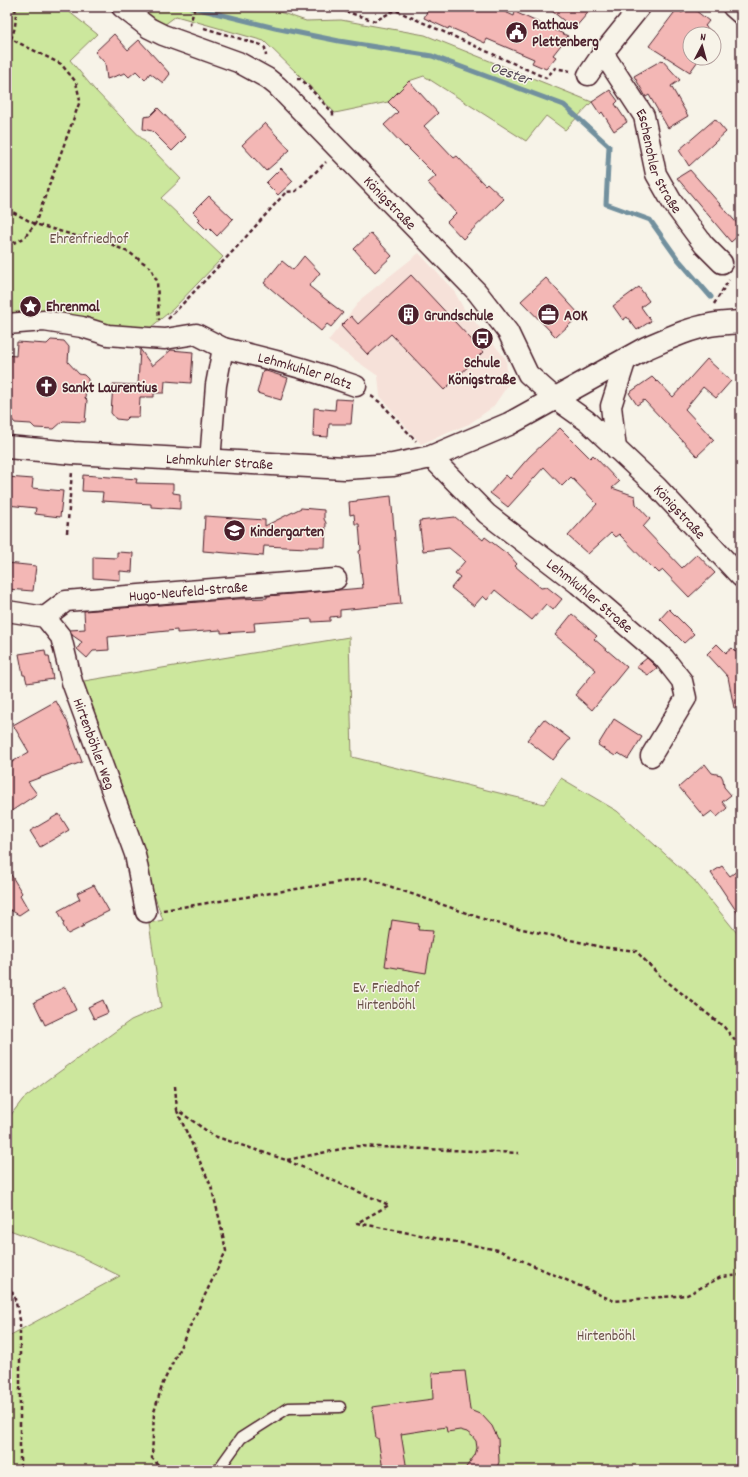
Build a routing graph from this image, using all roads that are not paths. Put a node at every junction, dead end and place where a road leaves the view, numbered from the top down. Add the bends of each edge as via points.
1 (122, 7) edge
2 (640, 7) edge
3 (733, 7) edge
4 (741, 14) edge
5 (603, 53) junction
6 (588, 75) road end
7 (722, 263) road end
8 (741, 322) edge
9 (7, 324) edge
10 (223, 348) junction
11 (626, 359) junction
12 (356, 386) road end
13 (556, 399) junction
14 (7, 447) edge
15 (616, 449) junction
16 (431, 457) junction
17 (210, 461) junction
18 (741, 577) edge
19 (336, 579) dead end
20 (7, 612) edge
21 (45, 617) junction
22 (651, 756) dead end
23 (146, 912) road end
24 (340, 1407) dead end
25 (218, 1470) edge

1 - 13 street, Königstraße via 149,28 238,62 277,86 477,292 508,332 528,374
2 - 5 street
3 - 4 street
5 - 6 street
5 - 7 street, Eschenohler Straße via 644,116 656,174 672,202 704,245
8 - 11 street, Lehmkuhler Straße via 709,325 687,331
9 - 10 street, Lehmkuhler Platz via 44,322 82,327 108,335 196,334
10 - 12 street, Lehmkuhler Platz via 312,370
10 - 17 street via 216,385
11 - 13 street, Lehmkuhler Straße
11 - 15 street via 611,406
13 - 15 street, Königstraße via 586,421
13 - 16 street, Lehmkuhler Straße via 509,424
14 - 17 street, Lehmkuhler Straße
15 - 18 street, Königstraße via 657,487
16 - 17 street, Lehmkuhler Straße via 393,466 345,468
16 - 22 street, Lehmkuhler Straße via 487,514 578,584 664,658 682,681 686,698
19 - 21 street, Hugo-Neufeld-Straße via 66,601
20 - 21 street
21 - 23 street, Hirtenböhler Weg via 61,637 72,682 135,854
24 - 25 lane via 288,1408 241,1438

